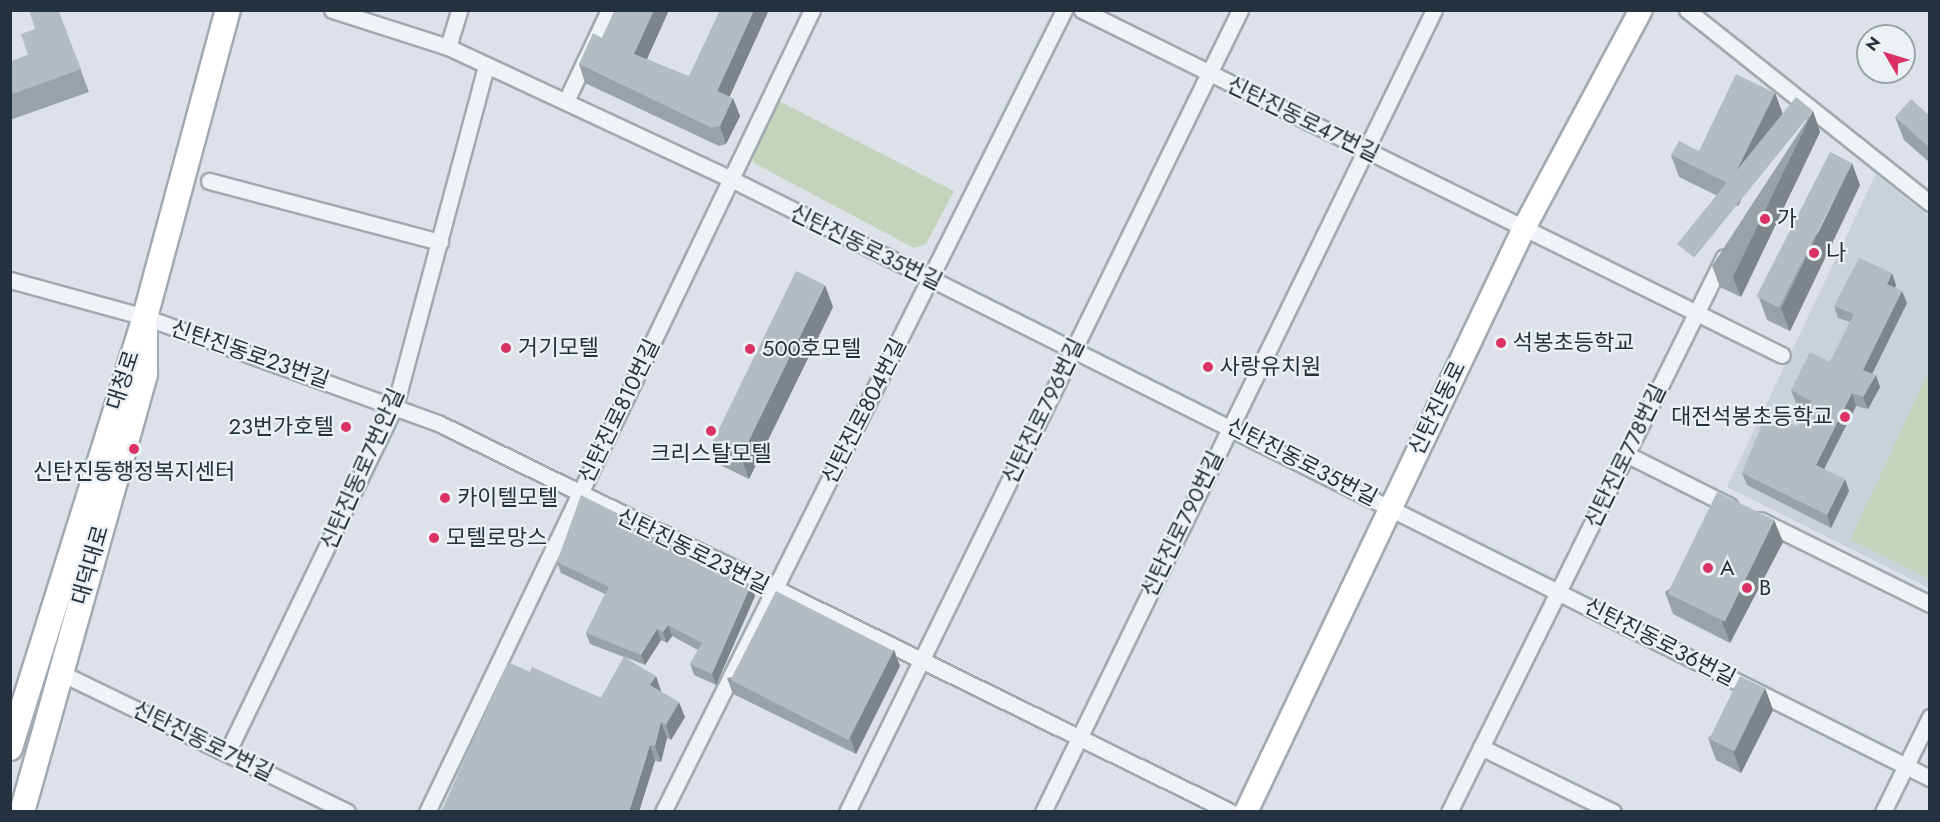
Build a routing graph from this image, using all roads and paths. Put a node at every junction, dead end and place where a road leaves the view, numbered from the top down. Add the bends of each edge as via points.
1 (228, 10) edge
2 (332, 10) edge
3 (459, 10) edge
4 (609, 10) edge
5 (812, 10) edge
6 (1064, 10) edge
7 (1082, 10) edge
8 (1240, 10) edge
9 (1434, 10) edge
10 (1641, 10) edge
11 (1687, 10) edge
12 (448, 47) junction
13 (486, 66) junction
14 (1208, 73) junction
15 (566, 101) junction
16 (1801, 101) junction
17 (1791, 122) edge
18 (1363, 149) junction
19 (730, 179) junction
20 (209, 181) dead end
21 (1929, 203) edge
22 (1524, 228) junction
23 (1733, 238) edge
24 (440, 242) junction
25 (930, 279) junction
26 (10, 280) edge
27 (1696, 312) junction
28 (145, 317) junction
29 (1073, 349) junction
30 (1782, 355) dead end
31 (395, 406) junction
32 (1230, 425) junction
33 (1626, 454) junction
34 (579, 495) junction
35 (1390, 506) junction
36 (774, 590) junction
37 (1558, 591) junction
38 (1929, 604) edge
39 (920, 662) junction
40 (59, 672) junction
41 (1929, 717) edge
42 (1079, 737) junction
43 (12, 741) edge
44 (1481, 747) junction
45 (227, 753) junction
46 (1905, 766) junction
47 (1929, 778) edge
48 (24, 806) edge
49 (347, 812) edge
50 (427, 812) edge
51 (663, 812) edge
52 (847, 812) edge
53 (1043, 812) edge
54 (1231, 812) edge
55 (1246, 812) edge
56 (1449, 812) edge
57 (1613, 812) edge
58 (1883, 812) edge

1 - 28 main road, 대청로
2 - 12 street, 신탄진동로35번길
3 - 12 street
4 - 15 street
5 - 19 street, 신탄진로810번길
6 - 25 street, 신탄진로804번길
7 - 14 street, 신탄진동로47번길
8 - 14 street, 신탄진로796번길
9 - 18 street, 신탄진로790번길
10 - 22 main road, 신탄진동로
11 - 16 street
12 - 13 street, 신탄진동로35번길
13 - 15 street, 신탄진동로35번길
13 - 24 street, 신탄진동로7번안길
14 - 18 street, 신탄진동로47번길
14 - 29 street, 신탄진로796번길
15 - 19 street, 신탄진동로35번길
16 - 17 street
16 - 21 street
18 - 22 street, 신탄진동로47번길
18 - 32 street, 신탄진로790번길
19 - 25 street, 신탄진동로35번길
19 - 34 street, 신탄진로810번길
20 - 24 street
22 - 27 street, 신탄진동로47번길
22 - 35 main road, 신탄진동로
23 - 27 street, 신탄진로778번길
24 - 31 street, 신탄진동로7번안길
25 - 29 street, 신탄진동로35번길
25 - 36 street, 신탄진로804번길
26 - 28 street, 신탄진동로23번길
27 - 30 street, 신탄진동로47번길
27 - 33 street, 신탄진로778번길
28 - 31 street, 신탄진동로23번길
28 - 40 main road, 대덕대로 via 145,374
28 - 43 main road, 대청로
29 - 32 street, 신탄진동로35번길
29 - 39 street, 신탄진로796번길
31 - 34 street, 신탄진동로23번길
31 - 45 street, 신탄진동로7번안길
32 - 35 street, 신탄진동로35번길
32 - 42 street, 신탄진로790번길
33 - 37 street, 신탄진로778번길
33 - 38 street
34 - 36 street, 신탄진동로23번길
34 - 50 street, 신탄진로810번길
35 - 37 street, 신탄진동로36번길
35 - 55 main road, 신탄진동로
36 - 39 street, 신탄진동로23번길
36 - 51 street, 신탄진로804번길
37 - 44 street, 신탄진로778번길
37 - 46 street, 신탄진동로36번길
39 - 42 street, 신탄진동로23번길
39 - 52 street, 신탄진로796번길
40 - 45 street, 신탄진동로7번길
40 - 48 main road, 대덕대로
41 - 46 street
42 - 53 street, 신탄진로790번길
42 - 54 street, 신탄진동로23번길
44 - 56 street, 신탄진로778번길
44 - 57 street
45 - 49 street, 신탄진동로7번길
46 - 47 street, 신탄진동로36번길
46 - 58 street

